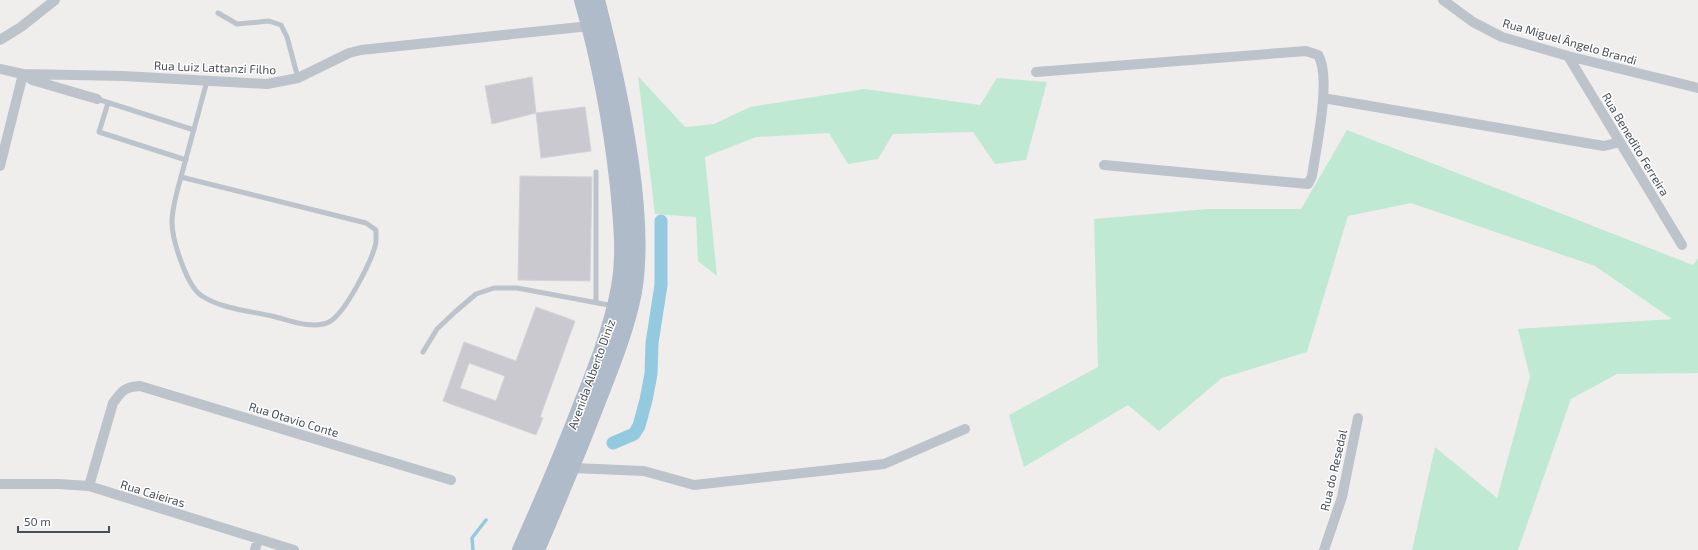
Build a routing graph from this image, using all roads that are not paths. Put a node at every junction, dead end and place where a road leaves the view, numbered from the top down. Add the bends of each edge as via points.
1 (55, 0) edge
2 (582, 0) edge
3 (597, 0) edge
4 (1444, 0) edge
5 (218, 13) dead end
6 (590, 26) junction
7 (0, 40) edge
8 (1568, 56) junction
9 (0, 69) edge
10 (1036, 72) dead end
11 (23, 74) junction
12 (298, 78) junction
13 (207, 81) junction
14 (1698, 88) edge
15 (1323, 98) junction
16 (97, 99) joint
17 (108, 103) junction
18 (194, 130) junction
19 (1620, 142) junction
20 (186, 160) junction
21 (1104, 165) dead end
22 (0, 166) edge
23 (596, 172) dead end
24 (181, 177) junction
25 (1682, 245) dead end
26 (596, 302) junction
27 (614, 306) junction
28 (423, 352) dead end
29 (1358, 418) dead end
30 (965, 429) dead end
31 (573, 468) junction
32 (451, 480) dead end
33 (0, 484) edge
34 (89, 486) junction
35 (258, 539) junction
36 (254, 550) edge
37 (294, 550) edge
38 (520, 550) edge
39 (537, 550) edge
40 (1324, 550) edge

1 - 7 street
2 - 6 main road, Avenida Alberto Diniz
3 - 31 main road, Avenida Alberto Diniz via 626,124 638,231 634,292 625,327
4 - 8 street, Rua Miguel Ângelo Brandi via 1473,22 1502,37
5 - 12 lane via 237,24 269,21 280,25 287,37
6 - 12 street, Rua Luiz Lattanzi Filho via 361,50 349,53
6 - 27 main road, Avenida Alberto Diniz via 605,90 621,223 622,259
8 - 14 street, Rua Miguel Ângelo Brandi
8 - 19 street, Rua Benedito Ferreira
9 - 11 street, Rua Luiz Lattanzi Filho
10 - 15 street via 1306,51 1318,54 1321,59
11 - 13 street, Rua Luiz Lattanzi Filho
11 - 16 street via 32,80
11 - 22 street
12 - 13 street, Rua Luiz Lattanzi Filho via 267,84
13 - 18 lane
15 - 19 street via 1604,146
15 - 21 street via 1312,176 1308,184
16 - 17 lane
17 - 18 lane
17 - 20 lane via 99,132
18 - 20 lane
19 - 25 street, Rua Benedito Ferreira
20 - 24 lane
23 - 26 lane
24 - 24 lane via 172,222 178,251 189,282 201,296 220,304 313,325 329,322 338,314 365,271 376,242 376,230 366,223
26 - 27 lane
26 - 28 lane via 517,288 494,288 476,294 455,312 437,329
27 - 38 main road, Avenida Alberto Diniz via 598,363
29 - 40 street, Rua do Resedal via 1342,497
30 - 31 street via 884,464 694,485 644,471
31 - 39 main road, Avenida Alberto Diniz
32 - 34 street, Rua Otavio Conte via 140,386 128,387 112,403
33 - 34 street, Rua Caieiras
34 - 35 street, Rua Caieiras
35 - 36 street
35 - 37 street, Rua Caieiras

